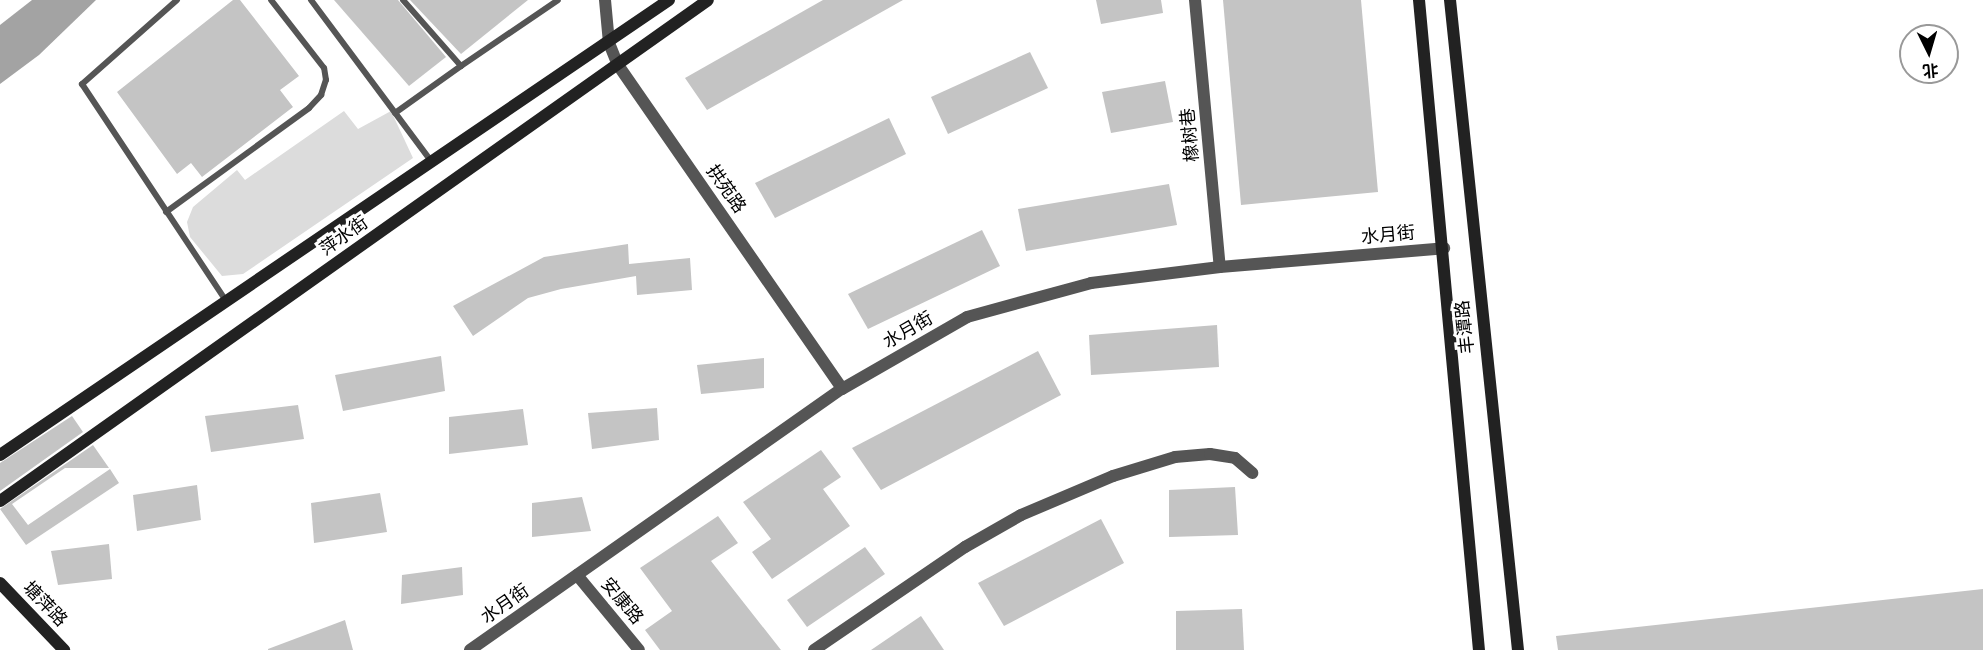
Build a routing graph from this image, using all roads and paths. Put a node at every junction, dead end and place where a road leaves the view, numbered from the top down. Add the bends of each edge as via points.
1 (177, 0) edge
2 (271, 0) edge
3 (311, 0) edge
4 (403, 0) edge
5 (558, 0) edge
6 (604, 0) edge
7 (669, 0) edge
8 (708, 0) edge
9 (1195, 0) edge
10 (1419, 0) edge
11 (1450, 0) edge
12 (609, 43) junction
13 (618, 65) junction
14 (461, 66) junction
15 (395, 113) junction
16 (431, 162) dead end
17 (166, 212) junction
18 (1444, 248) junction
19 (1220, 267) junction
20 (226, 302) junction
21 (842, 389) junction
22 (0, 455) edge
23 (1252, 473) dead end
24 (0, 501) edge
25 (577, 575) junction
26 (0, 584) edge
27 (64, 650) edge
28 (470, 650) edge
29 (639, 650) edge
30 (814, 650) edge
31 (1479, 650) edge
32 (1518, 650) edge

1 - 17 lane via 82,84
2 - 17 lane via 324,68 326,80 321,95 309,108
3 - 15 lane
4 - 14 lane
5 - 14 lane
6 - 12 street, 拱苑路
7 - 12 main road, 萍水街
8 - 13 main road, 萍水街
9 - 19 street, 橡树巷
10 - 18 main road, 丰潭路
11 - 32 main road, 丰潭路
12 - 13 street, 拱苑路
12 - 20 main road, 萍水街
13 - 21 street, 拱苑路
13 - 24 main road, 萍水街
14 - 15 lane
15 - 16 lane
17 - 20 lane
18 - 19 street, 水月街
18 - 31 main road, 丰潭路
19 - 21 street, 水月街 via 1091,283 967,317
20 - 22 main road, 萍水街
21 - 25 street, 水月街
23 - 30 street via 1235,458 1210,454 1175,457 1113,476 1021,515 974,542
25 - 28 street, 水月街
25 - 29 street, 安康路
26 - 27 main road, 塘萍路

